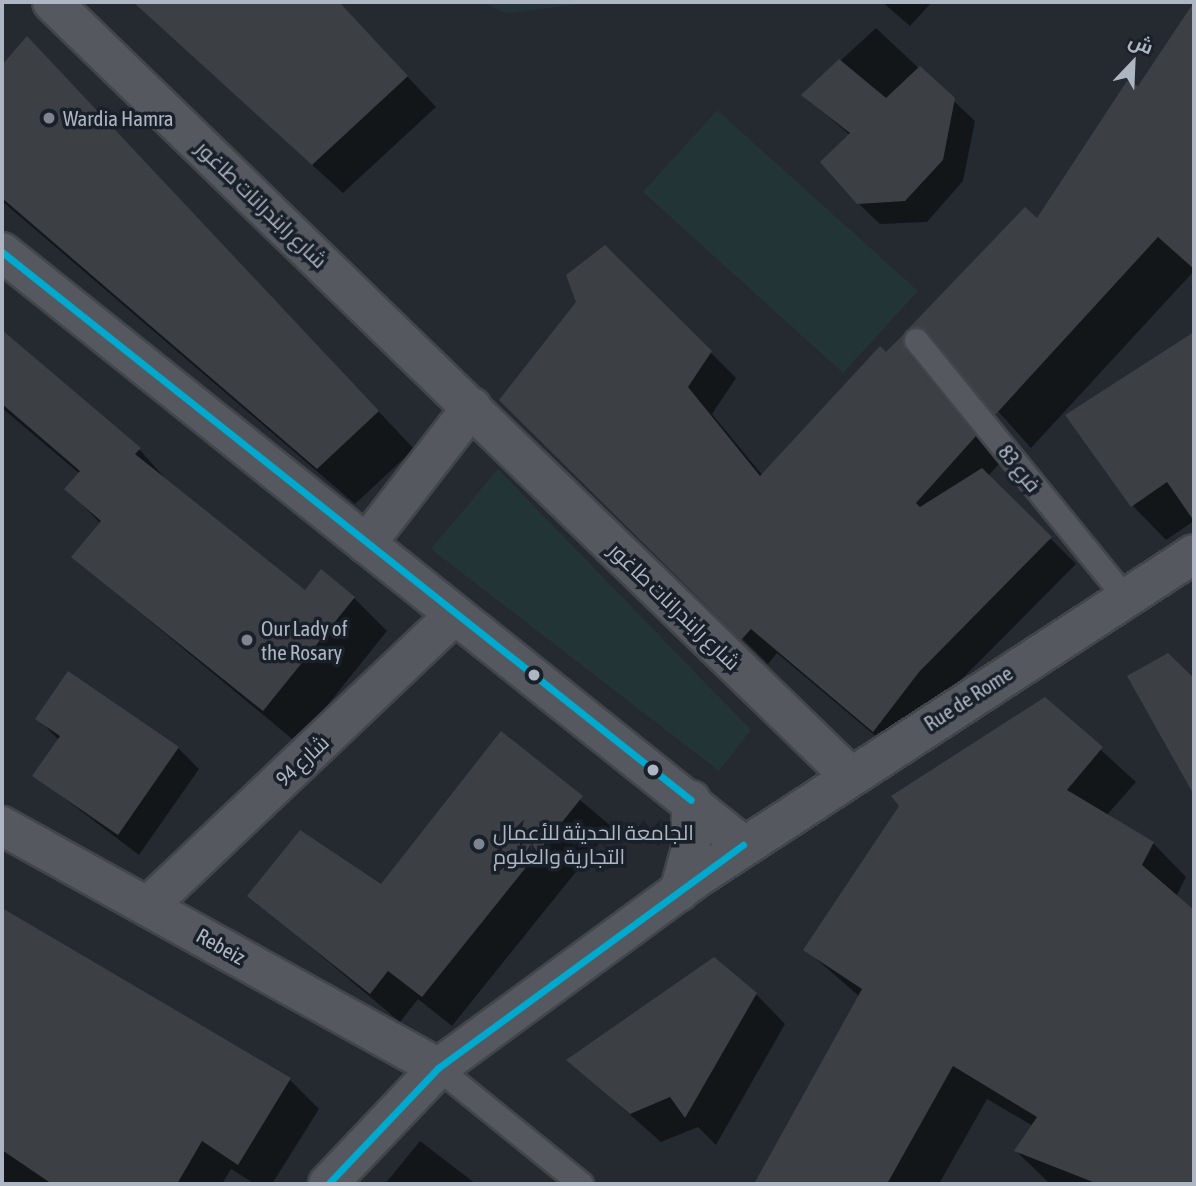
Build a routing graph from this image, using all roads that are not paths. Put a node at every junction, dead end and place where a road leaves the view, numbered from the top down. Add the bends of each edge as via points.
1 (52, 2) edge
2 (2, 253) edge
3 (916, 340) dead end
4 (472, 407) junction
5 (366, 544) junction
6 (1194, 554) edge
7 (1125, 597) junction
8 (455, 615) junction
9 (848, 774) junction
10 (691, 800) junction
11 (2, 826) edge
12 (743, 845) junction
13 (679, 892) junction
14 (148, 906) junction
15 (438, 1068) junction
16 (328, 1184) edge
17 (581, 1184) edge

1 - 4 street, شارع رابندرانات طاغور
2 - 5 street
3 - 7 lane, فرع 83
4 - 5 street
4 - 9 street, شارع رابندرانات طاغور
5 - 8 street
6 - 7 street, Rue de Rome
7 - 9 street, Rue de Rome
8 - 10 street
8 - 14 street, شارع 94
9 - 12 street, Rue de Rome
10 - 12 street
10 - 13 street via 691,849
11 - 14 street, Rebeiz
12 - 13 street, Rue de Rome
13 - 15 street, Rue de Rome
14 - 15 street, Rebeiz
15 - 16 street, Rue de Rome
15 - 17 lane

